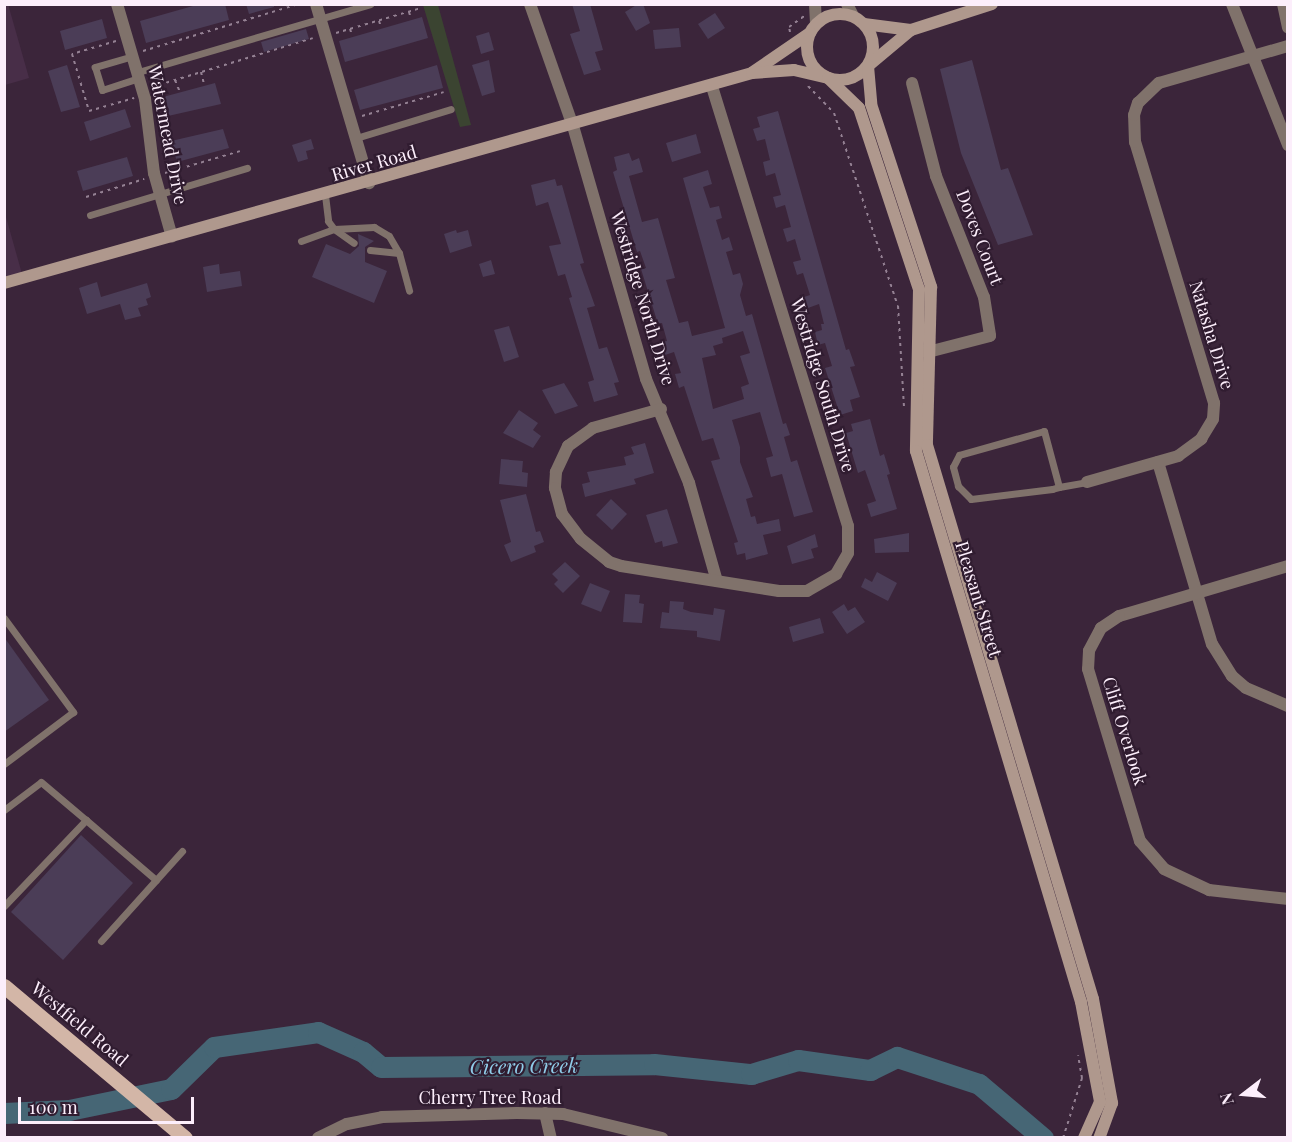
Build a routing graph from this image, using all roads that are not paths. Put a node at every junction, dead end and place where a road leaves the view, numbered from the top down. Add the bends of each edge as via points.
1 (117, 4) edge
2 (316, 4) edge
3 (370, 4) edge
4 (530, 4) edge
5 (815, 4) edge
6 (847, 4) edge
7 (992, 4) edge
8 (1232, 4) edge
9 (1283, 4) edge
10 (966, 8) edge
11 (853, 16) junction
12 (321, 19) junction
13 (864, 24) junction
14 (1287, 27) edge
15 (813, 29) junction
16 (911, 30) junction
17 (1287, 46) edge
18 (136, 54) junction
19 (1252, 56) junction
20 (868, 66) junction
21 (752, 73) junction
22 (139, 75) junction
23 (828, 78) junction
24 (912, 83) dead end
25 (712, 86) junction
26 (450, 109) dead end
27 (573, 126) junction
28 (356, 138) junction
29 (1287, 146) edge
30 (247, 168) dead end
31 (369, 183) junction
32 (159, 194) junction
33 (325, 195) junction
34 (90, 215) dead end
35 (334, 229) junction
36 (172, 237) junction
37 (301, 241) dead end
38 (354, 243) dead end
39 (370, 249) dead end
40 (399, 253) junction
41 (4, 283) edge
42 (409, 291) dead end
43 (923, 351) junction
44 (661, 409) junction
45 (1158, 462) junction
46 (1087, 482) joint
47 (1059, 487) junction
48 (1287, 566) edge
49 (717, 581) junction
50 (1194, 594) junction
51 (4, 618) edge
52 (1287, 706) edge
53 (4, 764) edge
54 (4, 810) edge
55 (86, 820) junction
56 (182, 852) dead end
57 (156, 880) junction
58 (1287, 899) edge
59 (4, 906) edge
60 (100, 941) dead end
61 (4, 986) edge
62 (1106, 1103) junction
63 (545, 1113) junction
64 (180, 1133) edge
65 (318, 1137) edge
66 (551, 1137) edge
67 (662, 1137) edge
68 (1084, 1137) edge
69 (1099, 1137) edge

1 - 18 street, Watermead Drive
2 - 12 street
3 - 12 lane
4 - 27 street, Westridge North Drive
5 - 15 street
6 - 11 street
7 - 10 main road
8 - 19 street
9 - 14 street
10 - 16 main road
11 - 13 main road
11 - 15 main road via 835,14
12 - 22 lane
12 - 28 street
13 - 16 main road
13 - 20 main road via 874,44
15 - 21 main road, River Road
15 - 23 main road via 807,44 811,64
16 - 20 main road
17 - 19 street, Natasha Drive
18 - 22 street, Watermead Drive
18 - 22 lane via 95,67 102,90
19 - 29 street
19 - 45 street, Natasha Drive via 1159,83 1138,103 1134,115 1136,142 1214,403 1213,419 1201,440 1178,456
20 - 23 main road via 850,79
20 - 43 main road, Pleasant Street via 871,104 931,287
21 - 23 main road, River Road via 794,70
21 - 25 main road, River Road
22 - 32 street, Watermead Drive
23 - 43 main road, Pleasant Street via 859,108 863,119 919,289
24 - 43 street, Doves Court via 936,176 984,297 990,336
25 - 27 main road, River Road
25 - 49 street, Westridge South Drive via 850,540 836,574 807,591 778,591
26 - 28 lane
27 - 31 main road, River Road
27 - 44 street, Westridge North Drive via 646,379
28 - 31 street
30 - 32 lane
31 - 33 main road, River Road
32 - 34 lane
32 - 36 street, Watermead Drive
33 - 35 lane via 328,221
33 - 36 main road, River Road
35 - 37 lane
35 - 38 lane
35 - 40 lane via 374,226 389,236
36 - 41 main road, River Road
39 - 40 lane
40 - 42 lane
43 - 62 main road, Pleasant Street via 916,451 1081,1002
44 - 49 street, Westridge North Drive via 689,483
44 - 49 street, Westridge South Drive via 593,429 568,446 556,472 557,500 569,525 609,562
45 - 46 street, Natasha Drive
45 - 50 street
46 - 47 lane
47 - 47 lane via 971,499 958,486 953,467 959,455 1044,431
48 - 50 street, Cliff Overlook
50 - 52 street via 1212,644 1232,676 1246,688
50 - 58 street, Cliff Overlook via 1119,616 1101,628 1089,651 1088,669 1140,842 1164,869 1209,890
51 - 53 lane via 73,712
54 - 55 lane via 41,782
55 - 57 lane
55 - 59 lane
56 - 57 lane
57 - 60 lane
61 - 64 main road, Westfield Road
62 - 68 main road
62 - 69 main road
63 - 65 street, Cherry Tree Road via 393,1116 347,1124
63 - 66 street
63 - 67 street, Cherry Tree Road

